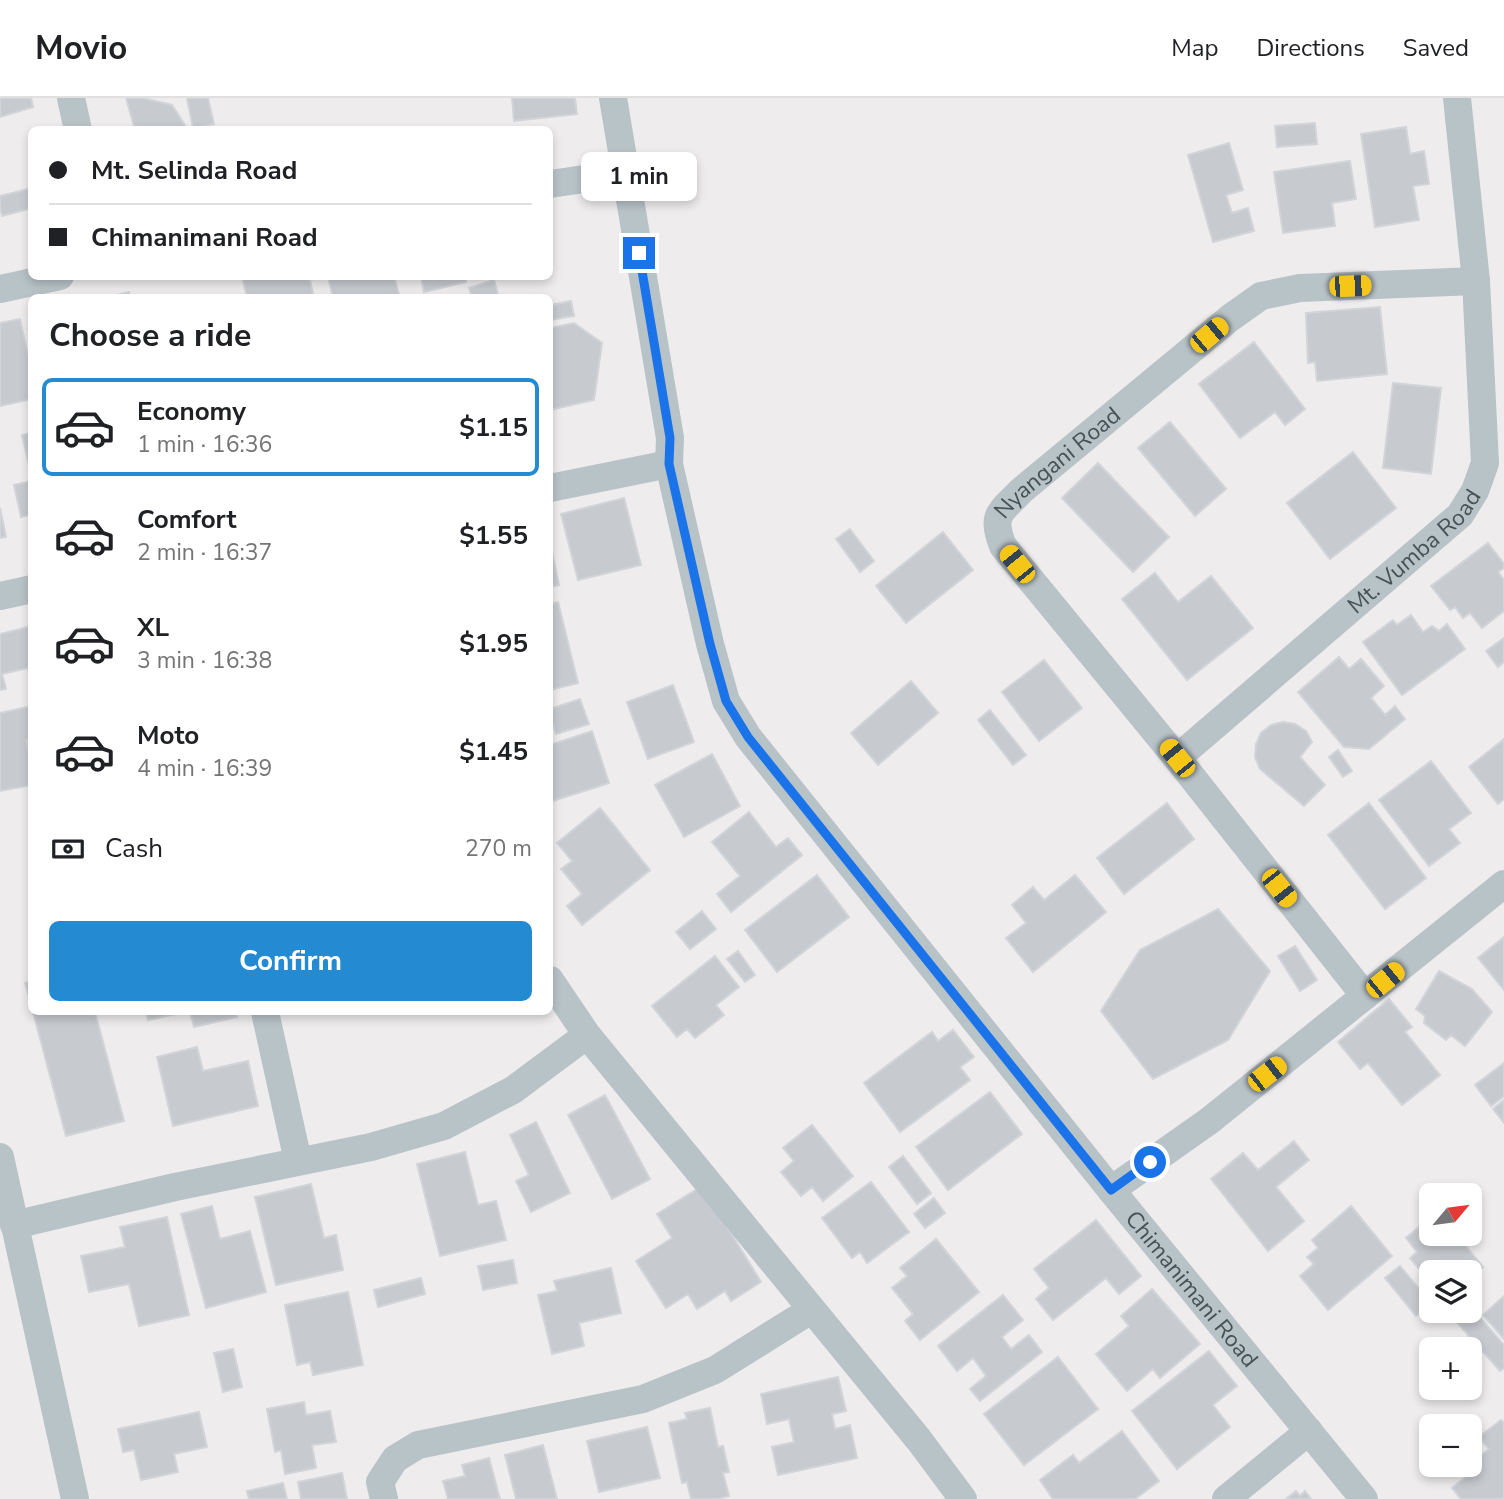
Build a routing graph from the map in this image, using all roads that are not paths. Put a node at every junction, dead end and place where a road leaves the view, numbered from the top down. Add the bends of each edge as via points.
1 (71, 98) edge
2 (613, 98) edge
3 (1457, 98) edge
4 (77, 126) edge
5 (625, 173) junction
6 (553, 184) edge
7 (42, 280) edge
8 (1476, 281) junction
9 (0, 289) edge
10 (669, 464) junction
11 (553, 487) edge
12 (28, 590) edge
13 (0, 596) edge
14 (1177, 758) junction
15 (1504, 884) edge
16 (553, 984) edge
17 (1365, 996) junction
18 (266, 1015) edge
19 (587, 1035) junction
20 (0, 1157) edge
21 (298, 1161) junction
22 (1111, 1190) junction
23 (14, 1225) junction
24 (811, 1310) junction
25 (1309, 1432) junction
26 (75, 1499) edge
27 (384, 1499) edge
28 (963, 1499) edge
29 (1226, 1499) edge
30 (1364, 1499) edge

1 - 4 street
2 - 5 street, Chimanimani Road
3 - 8 street, Mt. Vumba Road
5 - 6 street
5 - 10 street, Chimanimani Road via 670,438
7 - 9 street
8 - 14 street, Mt. Vumba Road via 1485,463 1460,515
8 - 14 street, Nyangani Road via 1300,288 1261,296 1032,482 998,515 1003,546
10 - 11 street
10 - 22 street, Chimanimani Road via 726,701 748,737
12 - 13 street
14 - 17 street, Nyangani Road
15 - 17 street
16 - 19 street
17 - 22 street via 1209,1121
18 - 21 street
19 - 21 street via 513,1090 444,1126
19 - 24 street
20 - 23 street
21 - 23 street
22 - 25 street, Chimanimani Road
23 - 26 street
24 - 27 street via 715,1370 643,1399 418,1445 395,1458 380,1482
24 - 28 street
25 - 29 street
25 - 30 street, Chimanimani Road

